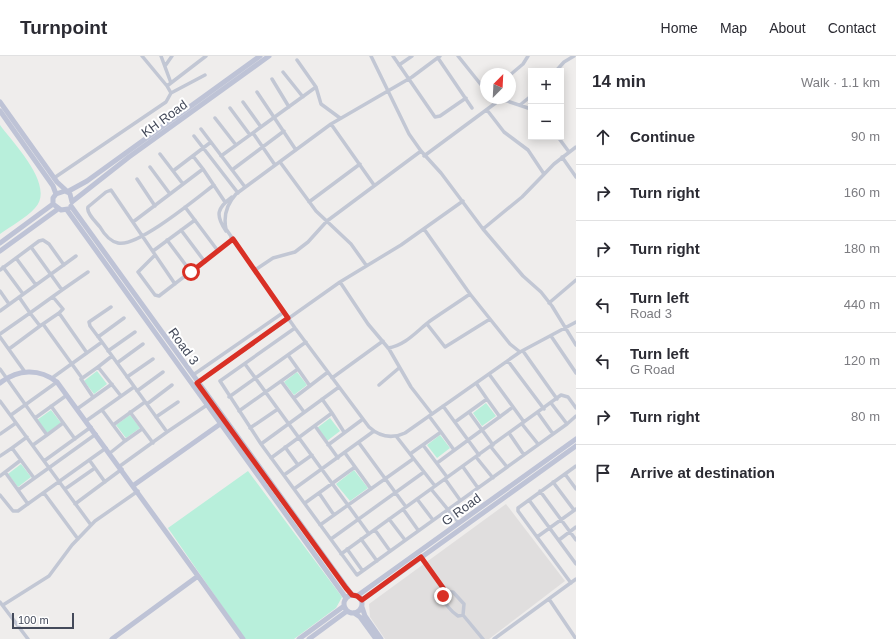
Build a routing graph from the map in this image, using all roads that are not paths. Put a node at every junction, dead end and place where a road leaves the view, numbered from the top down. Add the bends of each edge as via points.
1 (142, 56) edge
2 (160, 56) edge
3 (172, 56) edge
4 (206, 56) edge
5 (260, 56) edge
6 (269, 56) edge
7 (371, 56) edge
8 (393, 56) edge
9 (412, 56) edge
10 (458, 56) edge
11 (528, 56) edge
12 (575, 56) edge
13 (439, 57) edge
14 (297, 60) dead end
15 (399, 65) junction
16 (165, 66) junction
17 (559, 68) edge
18 (516, 70) edge
19 (284, 72) dead end
20 (205, 75) dead end
21 (272, 79) dead end
22 (409, 79) junction
23 (169, 84) junction
24 (480, 84) edge
25 (316, 87) junction
26 (388, 90) junction
27 (257, 92) dead end
28 (171, 93) junction
29 (303, 97) junction
30 (466, 98) junction
31 (528, 98) edge
32 (0, 102) edge
33 (242, 102) dead end
34 (494, 104) edge
35 (516, 104) edge
36 (520, 105) junction
37 (289, 107) junction
38 (230, 108) dead end
39 (472, 108) dead end
40 (528, 108) edge
41 (487, 110) junction
42 (0, 111) edge
43 (275, 117) junction
44 (215, 118) dead end
45 (340, 118) junction
46 (331, 124) junction
47 (261, 127) junction
48 (201, 129) dead end
49 (284, 131) junction
50 (251, 134) junction
51 (194, 136) dead end
52 (560, 140) edge
53 (211, 142) junction
54 (236, 146) junction
55 (263, 147) junction
56 (576, 147) edge
57 (204, 148) junction
58 (296, 150) junction
59 (421, 151) junction
60 (569, 152) junction
61 (160, 154) dead end
62 (193, 156) junction
63 (221, 156) junction
64 (424, 156) junction
65 (562, 157) junction
66 (280, 162) junction
67 (360, 164) junction
68 (275, 165) junction
69 (150, 167) dead end
70 (203, 169) junction
71 (232, 170) junction
72 (173, 171) junction
73 (544, 174) junction
74 (576, 177) edge
75 (54, 178) junction
76 (137, 179) dead end
77 (183, 184) junction
78 (214, 185) junction
79 (374, 185) junction
80 (245, 187) junction
81 (66, 192) junction
82 (237, 193) junction
83 (56, 194) junction
84 (170, 194) junction
85 (463, 201) junction
86 (225, 202) junction
87 (309, 202) junction
88 (54, 204) junction
89 (70, 205) junction
90 (155, 206) junction
91 (185, 206) junction
92 (58, 209) junction
93 (195, 220) junction
94 (327, 221) junction
95 (133, 222) junction
96 (424, 229) junction
97 (483, 229) junction
98 (181, 230) junction
99 (143, 237) junction
100 (233, 239) junction
101 (167, 240) junction
102 (0, 243) edge
103 (30, 247) junction
104 (0, 251) edge
105 (152, 251) junction
106 (218, 251) junction
107 (155, 255) junction
108 (76, 256) dead end
109 (16, 258) junction
110 (204, 262) junction
111 (64, 265) junction
112 (366, 265) junction
113 (1, 269) edge
114 (255, 270) junction
115 (88, 272) dead end
116 (191, 272) junction
117 (50, 275) junction
118 (576, 280) edge
119 (340, 282) junction
120 (175, 284) junction
121 (36, 285) junction
122 (62, 290) junction
123 (0, 292) edge
124 (23, 294) junction
125 (470, 294) junction
126 (19, 297) junction
127 (53, 297) junction
128 (549, 302) junction
129 (9, 304) junction
130 (111, 307) dead end
131 (0, 311) edge
132 (30, 312) junction
133 (284, 312) junction
134 (60, 313) junction
135 (124, 318) dead end
136 (288, 318) junction
137 (490, 319) junction
138 (576, 322) edge
139 (427, 324) junction
140 (42, 325) junction
141 (295, 328) junction
142 (566, 328) junction
143 (135, 332) dead end
144 (0, 334) edge
145 (551, 336) junction
146 (0, 337) edge
147 (98, 337) junction
148 (383, 340) junction
149 (102, 342) junction
150 (306, 342) junction
151 (143, 344) dead end
152 (576, 345) edge
153 (388, 348) junction
154 (8, 349) junction
155 (108, 351) junction
156 (521, 352) junction
157 (87, 353) junction
158 (288, 355) junction
159 (112, 356) junction
160 (153, 359) dead end
161 (508, 361) junction
162 (117, 363) junction
163 (72, 364) junction
164 (245, 364) junction
165 (98, 367) junction
166 (399, 368) junction
167 (0, 369) edge
168 (298, 369) junction
169 (25, 372) junction
170 (163, 372) dead end
171 (328, 372) junction
172 (576, 373) edge
173 (489, 374) junction
174 (127, 377) junction
175 (190, 377) junction
176 (7, 378) junction
177 (52, 378) junction
178 (82, 378) junction
179 (256, 378) junction
180 (332, 378) junction
181 (281, 381) junction
182 (57, 382) junction
183 (0, 383) edge
184 (476, 383) junction
185 (112, 384) junction
186 (195, 384) junction
187 (172, 385) dead end
188 (379, 385) dead end
189 (310, 386) junction
190 (339, 387) junction
191 (136, 389) junction
192 (266, 392) junction
193 (67, 395) junction
194 (121, 396) junction
195 (94, 397) junction
196 (229, 397) junction
197 (294, 398) junction
198 (557, 398) junction
199 (322, 399) junction
200 (487, 399) junction
201 (0, 401) edge
202 (178, 402) dead end
203 (146, 403) junction
204 (551, 403) junction
205 (25, 405) junction
206 (207, 405) junction
207 (51, 406) junction
208 (443, 406) junction
209 (513, 407) junction
210 (576, 408) edge
211 (77, 409) junction
212 (278, 409) junction
213 (544, 409) junction
214 (102, 410) junction
215 (239, 411) junction
216 (130, 412) junction
217 (304, 412) junction
218 (469, 412) junction
219 (332, 413) junction
220 (538, 413) junction
221 (11, 415) junction
222 (431, 415) junction
223 (576, 416) edge
224 (156, 417) junction
225 (500, 417) junction
226 (34, 418) junction
227 (363, 419) junction
228 (86, 421) junction
229 (222, 422) junction
230 (455, 422) junction
231 (16, 423) junction
232 (63, 423) junction
233 (523, 423) junction
234 (289, 424) junction
235 (567, 424) junction
236 (113, 425) junction
237 (315, 426) junction
238 (91, 427) junction
239 (250, 428) junction
240 (142, 429) junction
241 (482, 430) junction
242 (1, 432) edge
243 (167, 432) junction
244 (344, 432) junction
245 (374, 432) junction
246 (441, 432) junction
247 (509, 433) junction
248 (96, 434) junction
249 (553, 434) junction
250 (47, 435) junction
251 (396, 436) junction
252 (27, 437) junction
253 (299, 437) junction
254 (75, 438) junction
255 (576, 439) edge
256 (468, 440) junction
257 (125, 441) junction
258 (153, 443) junction
259 (358, 443) junction
260 (261, 444) junction
261 (538, 444) junction
262 (33, 445) junction
263 (328, 445) junction
264 (423, 445) junction
265 (492, 446) junction
266 (576, 446) edge
267 (285, 447) junction
268 (12, 448) junction
269 (106, 448) junction
270 (454, 450) junction
271 (345, 452) junction
272 (110, 453) junction
273 (410, 454) junction
274 (312, 455) junction
275 (524, 455) junction
276 (0, 456) edge
277 (478, 456) junction
278 (270, 458) junction
279 (338, 458) junction
280 (413, 459) junction
281 (21, 460) junction
282 (44, 461) junction
283 (90, 461) junction
284 (436, 463) junction
285 (298, 465) junction
286 (576, 466) edge
287 (355, 467) junction
288 (463, 467) junction
289 (507, 467) junction
290 (49, 468) junction
291 (94, 468) junction
292 (121, 468) junction
293 (322, 469) junction
294 (5, 472) junction
295 (424, 472) junction
296 (565, 474) junction
297 (284, 475) junction
298 (0, 476) edge
299 (34, 478) junction
300 (446, 478) junction
301 (493, 478) junction
302 (385, 479) junction
303 (59, 482) junction
304 (105, 482) junction
305 (553, 482) junction
306 (332, 483) junction
307 (134, 485) junction
308 (435, 486) junction
309 (478, 488) junction
310 (65, 489) junction
311 (294, 489) junction
312 (371, 489) junction
313 (431, 489) junction
314 (576, 489) edge
315 (18, 490) junction
316 (138, 491) junction
317 (540, 491) junction
318 (44, 493) junction
319 (318, 493) junction
320 (395, 493) junction
321 (0, 495) edge
322 (417, 499) junction
323 (460, 500) junction
324 (529, 500) junction
325 (305, 503) junction
326 (28, 504) junction
327 (75, 504) junction
328 (348, 505) junction
329 (404, 508) junction
330 (575, 509) edge
331 (448, 510) junction
332 (334, 515) junction
333 (358, 519) junction
334 (389, 519) junction
335 (432, 520) junction
336 (561, 520) junction
337 (459, 524) junction
338 (91, 525) junction
339 (320, 525) junction
340 (576, 527) edge
341 (550, 528) junction
342 (375, 530) junction
343 (418, 530) junction
344 (570, 532) junction
345 (369, 534) junction
346 (537, 537) junction
347 (78, 539) junction
348 (331, 539) junction
349 (361, 539) junction
350 (404, 540) junction
351 (559, 540) junction
352 (576, 540) edge
353 (347, 550) junction
354 (390, 551) junction
355 (341, 554) junction
356 (421, 557) junction
357 (377, 561) junction
358 (576, 564) edge
359 (362, 570) junction
360 (198, 576) junction
361 (576, 579) edge
362 (571, 583) junction
363 (446, 592) junction
364 (354, 595) junction
365 (346, 598) junction
366 (549, 599) junction
367 (362, 600) junction
368 (2, 603) edge
369 (362, 607) junction
370 (346, 608) junction
371 (354, 613) junction
372 (463, 615) junction
373 (28, 639) edge
374 (112, 639) edge
375 (243, 639) edge
376 (299, 639) edge
377 (309, 639) edge
378 (376, 639) edge
379 (382, 639) edge
380 (483, 639) edge
381 (494, 639) edge
382 (576, 639) edge

1 - 23 street
2 - 16 street
3 - 16 street
4 - 23 street
5 - 81 street, KH Road via 87,181
6 - 89 street, KH Road via 135,152
7 - 26 street
8 - 15 street
9 - 15 street
10 - 24 street
11 - 18 street
12 - 17 street
13 - 22 street
13 - 30 street
14 - 25 street
15 - 22 street
16 - 23 street
19 - 29 street
20 - 28 street
21 - 37 street
22 - 26 street
22 - 30 street via 435,117
23 - 28 street
25 - 29 street
25 - 45 street via 321,104
26 - 45 street
26 - 59 street via 409,134
27 - 43 street
28 - 75 street via 166,102 156,110
29 - 37 street
30 - 39 street
31 - 36 street
32 - 75 street
33 - 47 street
34 - 41 street
35 - 36 street
36 - 40 street
37 - 43 street
38 - 50 street
41 - 64 street
41 - 73 street via 504,132 528,150
42 - 83 street
43 - 47 street
43 - 49 street
44 - 54 street
45 - 46 street
46 - 58 street
46 - 67 street
47 - 50 street
48 - 53 street
49 - 55 street
49 - 58 street
50 - 54 street
50 - 55 street
51 - 57 street
52 - 60 street
53 - 57 street
53 - 63 street
54 - 63 street
55 - 68 street
55 - 71 street
56 - 60 street
57 - 62 street
57 - 82 street
58 - 66 street
59 - 64 street
59 - 79 street
60 - 65 street
61 - 72 street
62 - 70 street
62 - 72 street
63 - 71 street
64 - 85 street
65 - 73 street
65 - 74 street
66 - 68 street
66 - 87 street
67 - 79 street
67 - 87 street
68 - 80 street
69 - 84 street
70 - 77 street
70 - 78 street
71 - 80 street
72 - 77 street
73 - 97 street via 522,197
75 - 81 street
76 - 90 street
77 - 84 street
78 - 86 street
78 - 91 street
79 - 94 street
80 - 82 street
81 - 83 street, KH Road
81 - 89 street, Road 3
82 - 86 street
82 - 100 street via 231,199 225,214 226,229
83 - 88 street via 53,198
84 - 90 street
85 - 96 street
85 - 97 street
86 - 100 street via 219,211 219,219
87 - 94 street
88 - 92 street
88 - 102 street
89 - 92 street
89 - 175 street, Road 3
90 - 95 street
91 - 93 street
91 - 99 street
92 - 104 street
93 - 98 street
93 - 106 street
94 - 112 street via 351,244
94 - 114 street via 295,252 273,258
95 - 99 street
95 - 99 street via 110,190 87,209 110,240 124,243
96 - 112 street
96 - 125 street
97 - 128 street
98 - 101 street
98 - 110 street
99 - 105 street
100 - 106 street
100 - 114 street
101 - 105 street
101 - 116 street
103 - 109 street
103 - 111 street via 39,241 46,241
103 - 117 street
105 - 107 street
106 - 110 street
107 - 120 street
107 - 120 street via 139,269 138,273 157,296
108 - 111 street
109 - 113 street
109 - 121 street
110 - 116 street
111 - 117 street
112 - 119 street
113 - 124 street
114 - 133 street
115 - 122 street
116 - 120 street
117 - 121 street
117 - 122 street
118 - 128 street
119 - 136 street
119 - 148 street via 368,324
121 - 124 street
122 - 127 street
123 - 129 street
124 - 126 street
125 - 137 street
125 - 139 street
126 - 129 street
126 - 132 street
127 - 132 street
127 - 134 street via 63,309
128 - 142 street
129 - 131 street
130 - 147 street via 89,322
132 - 140 street
132 - 144 street
133 - 136 street
133 - 175 street
134 - 140 street
134 - 157 street
135 - 147 street
136 - 141 street
136 - 186 street
137 - 139 street via 445,347
137 - 156 street via 510,344
138 - 142 street
139 - 153 street via 408,339
140 - 154 street
140 - 163 street
141 - 150 street
141 - 164 street
142 - 145 street
142 - 152 street
143 - 155 street
145 - 156 street
145 - 172 street
146 - 154 street
147 - 149 street
148 - 153 street
148 - 180 street
149 - 155 street
149 - 157 street
150 - 158 street
150 - 171 street
151 - 162 street
153 - 166 street
154 - 169 street
155 - 159 street
156 - 161 street
156 - 198 street
157 - 163 street
158 - 168 street
158 - 179 street
159 - 162 street
159 - 165 street
160 - 174 street
161 - 173 street
161 - 213 street
162 - 174 street
163 - 177 street
163 - 178 street
164 - 179 street
164 - 196 street via 220,381
165 - 178 street
165 - 185 street
166 - 188 street
166 - 222 street
167 - 176 street
168 - 181 street
168 - 189 street
169 - 176 street
169 - 177 street
170 - 191 street
171 - 180 street
171 - 189 street
173 - 184 street
173 - 209 street
174 - 191 street
175 - 186 street, Road 3
176 - 183 street
176 - 205 street
177 - 182 street
178 - 195 street
179 - 192 street
179 - 196 street
180 - 190 street
181 - 192 street
181 - 197 street
182 - 193 street
182 - 205 street
184 - 200 street
184 - 208 street
185 - 194 street
185 - 195 street
186 - 206 street, Road 3
186 - 229 street, Road 3
187 - 203 street
189 - 197 street
190 - 199 street
190 - 227 street
191 - 194 street
191 - 203 street
192 - 212 street
192 - 215 street
193 - 207 street
193 - 211 street
194 - 214 street
195 - 211 street
196 - 215 street
197 - 217 street
198 - 204 street
198 - 210 street via 564,394
199 - 217 street
199 - 219 street
200 - 218 street
200 - 225 street
201 - 221 street
202 - 224 street
203 - 216 street
203 - 224 street
204 - 213 street
204 - 235 street
205 - 221 street
205 - 226 street
206 - 229 street, Road 3
206 - 243 street
207 - 226 street
207 - 232 street
208 - 222 street
208 - 230 street
209 - 225 street
209 - 233 street
211 - 228 street
212 - 234 street
212 - 239 street
213 - 220 street
214 - 228 street
214 - 236 street
215 - 239 street
216 - 236 street
216 - 240 street
217 - 234 street
218 - 230 street
218 - 241 street
219 - 237 street
219 - 244 street
220 - 233 street
220 - 249 street
221 - 231 street
222 - 246 street
222 - 251 street via 406,433
223 - 235 street
224 - 243 street
225 - 241 street
226 - 250 street
227 - 244 street
227 - 245 street
228 - 238 street
229 - 307 street
229 - 364 street, Road 3
229 - 365 street, Road 3
230 - 256 street
231 - 242 street
231 - 252 street
232 - 250 street
232 - 254 street
233 - 247 street
233 - 261 street
234 - 253 street
234 - 260 street
235 - 249 street
236 - 257 street
237 - 253 street
237 - 263 street
238 - 248 street
238 - 254 street
239 - 260 street
240 - 257 street
240 - 258 street
241 - 256 street
241 - 265 street
243 - 258 street
244 - 263 street
245 - 251 street via 389,437
245 - 259 street
246 - 264 street
246 - 270 street
247 - 265 street
247 - 275 street
248 - 269 street
248 - 290 street
249 - 261 street
250 - 262 street
251 - 273 street
252 - 262 street
252 - 268 street
253 - 267 street
253 - 274 street
254 - 282 street
255 - 337 street, G Road
256 - 270 street
256 - 277 street
257 - 272 street
258 - 292 street
259 - 271 street
259 - 302 street
260 - 278 street
261 - 275 street
262 - 282 street
263 - 279 street
264 - 273 street
264 - 284 street
265 - 277 street
265 - 289 street
266 - 356 street, G Road
267 - 278 street
267 - 285 street
268 - 276 street
268 - 281 street
269 - 272 street
269 - 283 street
270 - 284 street
271 - 279 street
271 - 287 street
272 - 292 street
273 - 280 street
274 - 285 street
274 - 293 street
275 - 289 street
277 - 288 street
277 - 301 street
278 - 297 street
279 - 293 street
280 - 295 street
280 - 302 street
281 - 294 street
281 - 299 street
282 - 290 street
283 - 291 street
283 - 303 street
284 - 300 street
285 - 297 street
286 - 296 street
287 - 306 street
287 - 312 street
288 - 300 street
288 - 309 street
289 - 301 street
290 - 299 street
290 - 303 street
291 - 304 street
291 - 310 street
292 - 304 street
292 - 307 street
293 - 306 street
293 - 311 street
294 - 298 street
294 - 315 street
295 - 308 street
295 - 320 street
296 - 305 street
296 - 314 street
297 - 311 street
299 - 315 street
300 - 308 street
300 - 323 street
301 - 309 street
302 - 312 street
302 - 320 street
303 - 310 street
303 - 318 street
304 - 327 street
305 - 317 street
305 - 330 street
306 - 319 street
306 - 328 street
307 - 316 street
308 - 313 street
309 - 323 street
310 - 327 street
311 - 325 street
312 - 328 street
313 - 322 street
313 - 331 street
315 - 326 street
316 - 338 street
316 - 360 street
317 - 324 street
317 - 336 street
318 - 326 street
318 - 347 street
319 - 325 street
319 - 332 street
320 - 329 street
320 - 333 street
321 - 326 street via 15,512
322 - 329 street
322 - 335 street
323 - 331 street
324 - 341 street
324 - 346 street via 517,510
325 - 339 street
327 - 338 street
328 - 332 street
328 - 333 street
329 - 334 street
329 - 343 street
330 - 336 street
331 - 335 street
331 - 337 street
332 - 339 street
333 - 345 street
333 - 348 street
334 - 342 street
334 - 350 street
335 - 343 street
336 - 341 street
336 - 344 street
337 - 364 street, G Road
338 - 347 street
339 - 348 street
340 - 344 street
341 - 346 street
341 - 351 street
342 - 345 street
342 - 354 street
343 - 350 street
344 - 351 street
344 - 352 street
345 - 349 street
346 - 362 street
347 - 368 street via 49,576
348 - 355 street
349 - 353 street
349 - 357 street
350 - 354 street
351 - 358 street
353 - 355 street
353 - 359 street
354 - 357 street
355 - 359 street via 357,575
356 - 363 street
356 - 367 street, G Road
357 - 359 street
360 - 374 street
360 - 375 street
361 - 362 street
362 - 366 street
363 - 372 street via 453,592 464,604
363 - 372 street via 443,596 446,603 455,614
364 - 365 street
364 - 367 street
365 - 370 street
366 - 381 street
366 - 382 street
367 - 369 street
368 - 373 street
369 - 371 street via 359,612
369 - 379 street via 365,616
370 - 371 street
370 - 376 street
370 - 377 street
371 - 378 street
372 - 380 street

